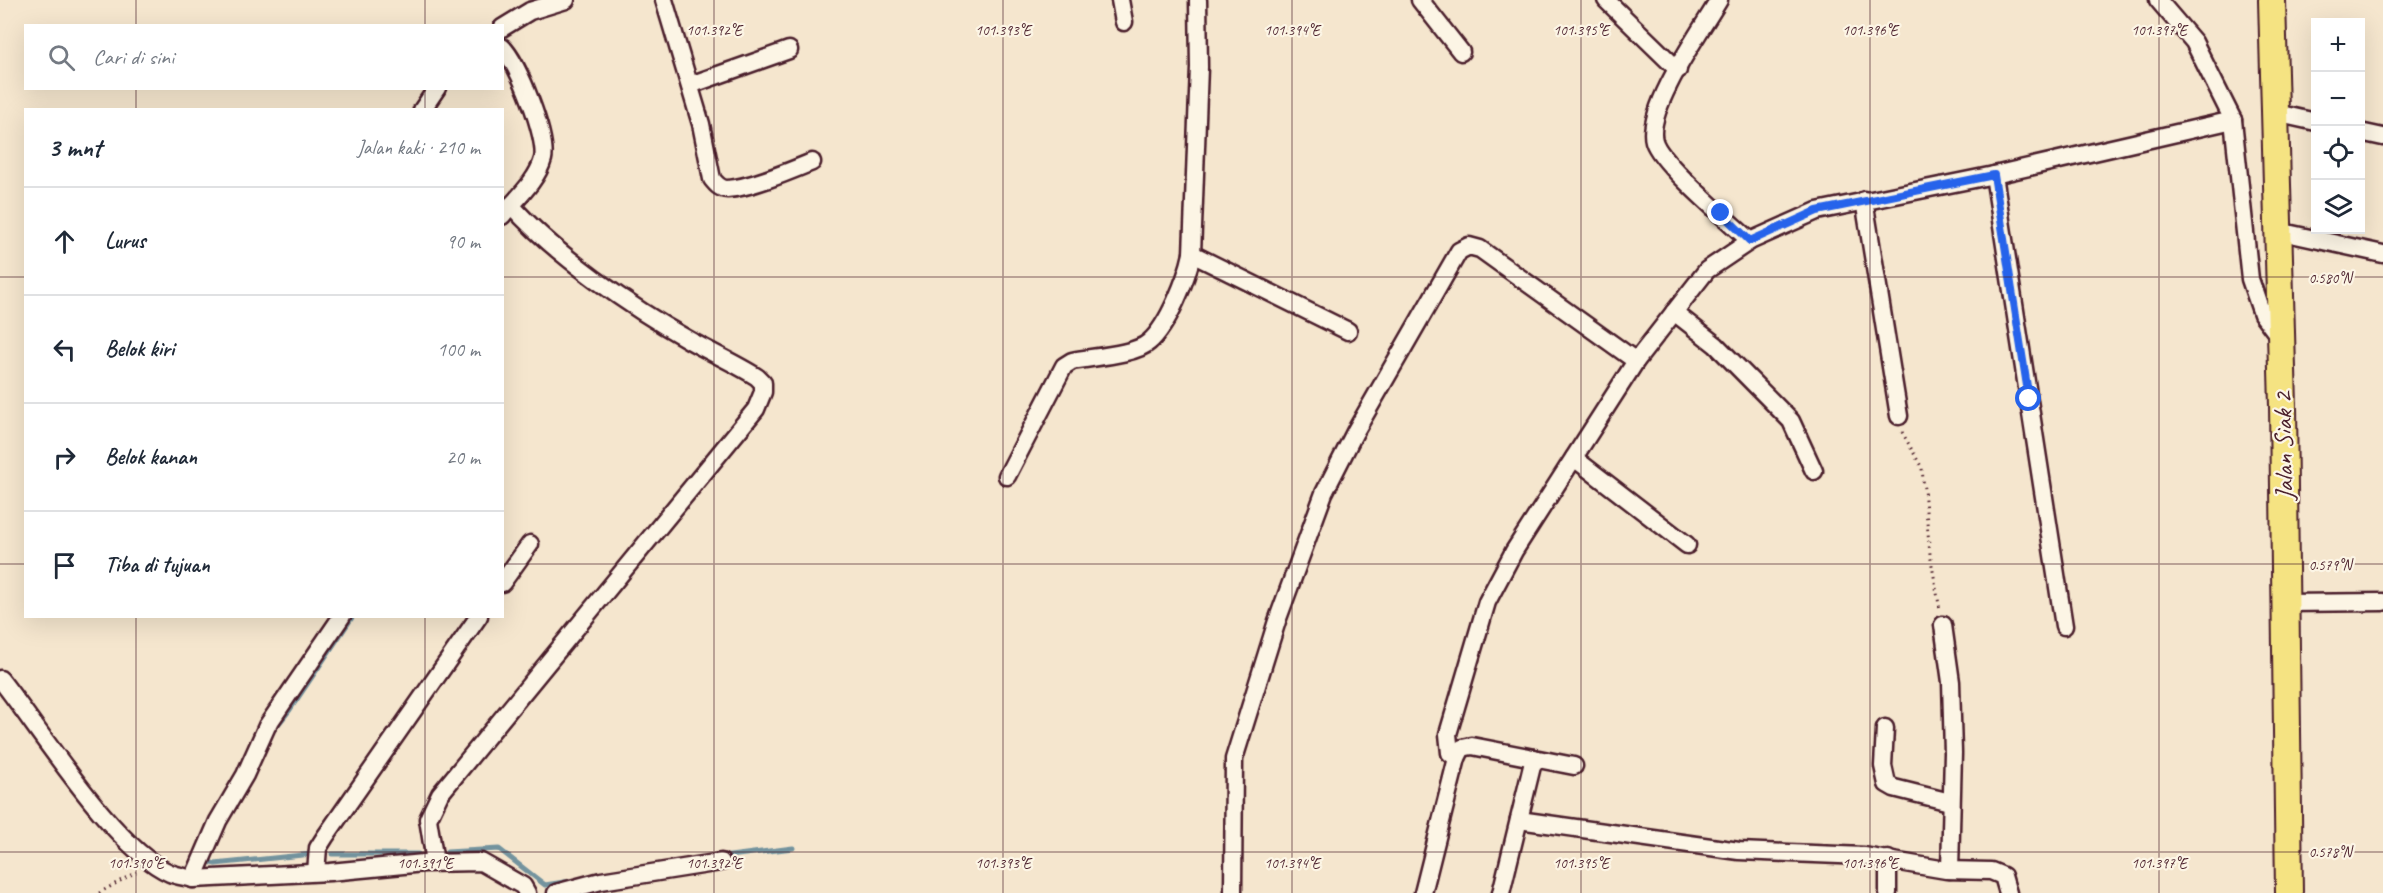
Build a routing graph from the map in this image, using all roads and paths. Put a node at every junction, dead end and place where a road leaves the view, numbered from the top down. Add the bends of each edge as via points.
1 (566, 0) edge
2 (664, 0) edge
3 (1120, 0) edge
4 (1198, 0) edge
5 (1420, 0) edge
6 (1606, 0) edge
7 (1719, 0) edge
8 (2158, 0) edge
9 (2272, 0) edge
10 (1124, 22) dead end
11 (504, 27) edge
12 (789, 50) dead end
13 (504, 51) edge
14 (1461, 52) dead end
15 (1678, 70) junction
16 (690, 85) junction
17 (436, 90) edge
18 (423, 108) edge
19 (2276, 113) junction
20 (2233, 120) junction
21 (2311, 121) edge
22 (2365, 133) edge
23 (2383, 137) edge
24 (812, 162) dead end
25 (1994, 175) junction
26 (1863, 200) junction
27 (507, 210) edge
28 (2278, 231) junction
29 (1750, 241) junction
30 (1192, 254) junction
31 (2383, 254) edge
32 (1674, 312) junction
33 (1348, 331) dead end
34 (2280, 338) junction
35 (1636, 361) junction
36 (1899, 416) joint
37 (1574, 458) junction
38 (1814, 471) dead end
39 (1007, 476) dead end
40 (530, 544) dead end
41 (1687, 546) dead end
42 (504, 580) edge
43 (2383, 602) edge
44 (2286, 603) junction
45 (341, 618) edge
46 (478, 618) edge
47 (1943, 625) joint
48 (2064, 626) dead end
49 (0, 679) edge
50 (1886, 728) dead end
51 (1457, 758) junction
52 (1534, 758) junction
53 (1574, 766) dead end
54 (1950, 802) junction
55 (1519, 820) junction
56 (1888, 859) junction
57 (435, 862) junction
58 (721, 862) dead end
59 (154, 864) junction
60 (1950, 870) junction
61 (316, 872) junction
62 (193, 879) junction
63 (99, 893) edge
64 (527, 893) edge
65 (556, 893) edge
66 (1233, 893) edge
67 (1423, 893) edge
68 (1501, 893) edge
69 (1888, 893) edge
70 (2008, 893) edge
71 (2289, 893) edge

1 - 11 street via 530,11
2 - 16 street
3 - 10 street
4 - 30 street
5 - 14 street
6 - 15 street
7 - 15 street
8 - 20 street via 2194,42
9 - 19 highway, Jalan Siak 2
12 - 16 street
13 - 27 street via 530,98 543,142 543,159 535,177
15 - 29 street via 1657,111 1653,129 1657,147
16 - 24 street via 712,178 717,185 726,189
17 - 18 street
19 - 21 street
19 - 28 highway, Jalan Siak 2
20 - 25 street
20 - 34 street via 2250,279 2262,314
22 - 23 street
25 - 26 street
25 - 48 street
26 - 29 street via 1817,211
26 - 36 street
27 - 57 street via 611,290 757,377 763,383 763,392 756,408 440,794 428,819
28 - 31 street
28 - 34 highway, Jalan Siak 2
29 - 32 street via 1707,270
30 - 33 street
30 - 39 street via 1186,280 1149,343 1072,361 1059,372
32 - 35 street
32 - 38 street via 1716,345 1791,421
34 - 44 highway, Jalan Siak 2
35 - 37 street
35 - 66 street via 1480,249 1469,246 1459,251 1324,493 1277,621 1234,759
36 - 47 path via 1907,444 1923,468 1930,554
37 - 41 street
37 - 51 street via 1514,551 1487,602 1448,734 1450,753
40 - 42 street
43 - 44 street
44 - 71 highway, Jalan Siak 2
45 - 62 street via 267,726
46 - 61 street via 318,848
47 - 54 street via 1951,682
49 - 59 street via 102,812
50 - 54 street via 1883,766 1887,784
51 - 52 street via 1462,748 1472,746
51 - 67 street
52 - 53 street
52 - 55 street
54 - 60 street
55 - 56 street via 1739,851
55 - 68 street
56 - 60 street
56 - 69 street
57 - 61 street
57 - 64 street via 481,862 523,886
58 - 65 street via 601,881
59 - 62 street via 171,874
59 - 63 path
60 - 70 street via 1991,870 2003,876
61 - 62 street

